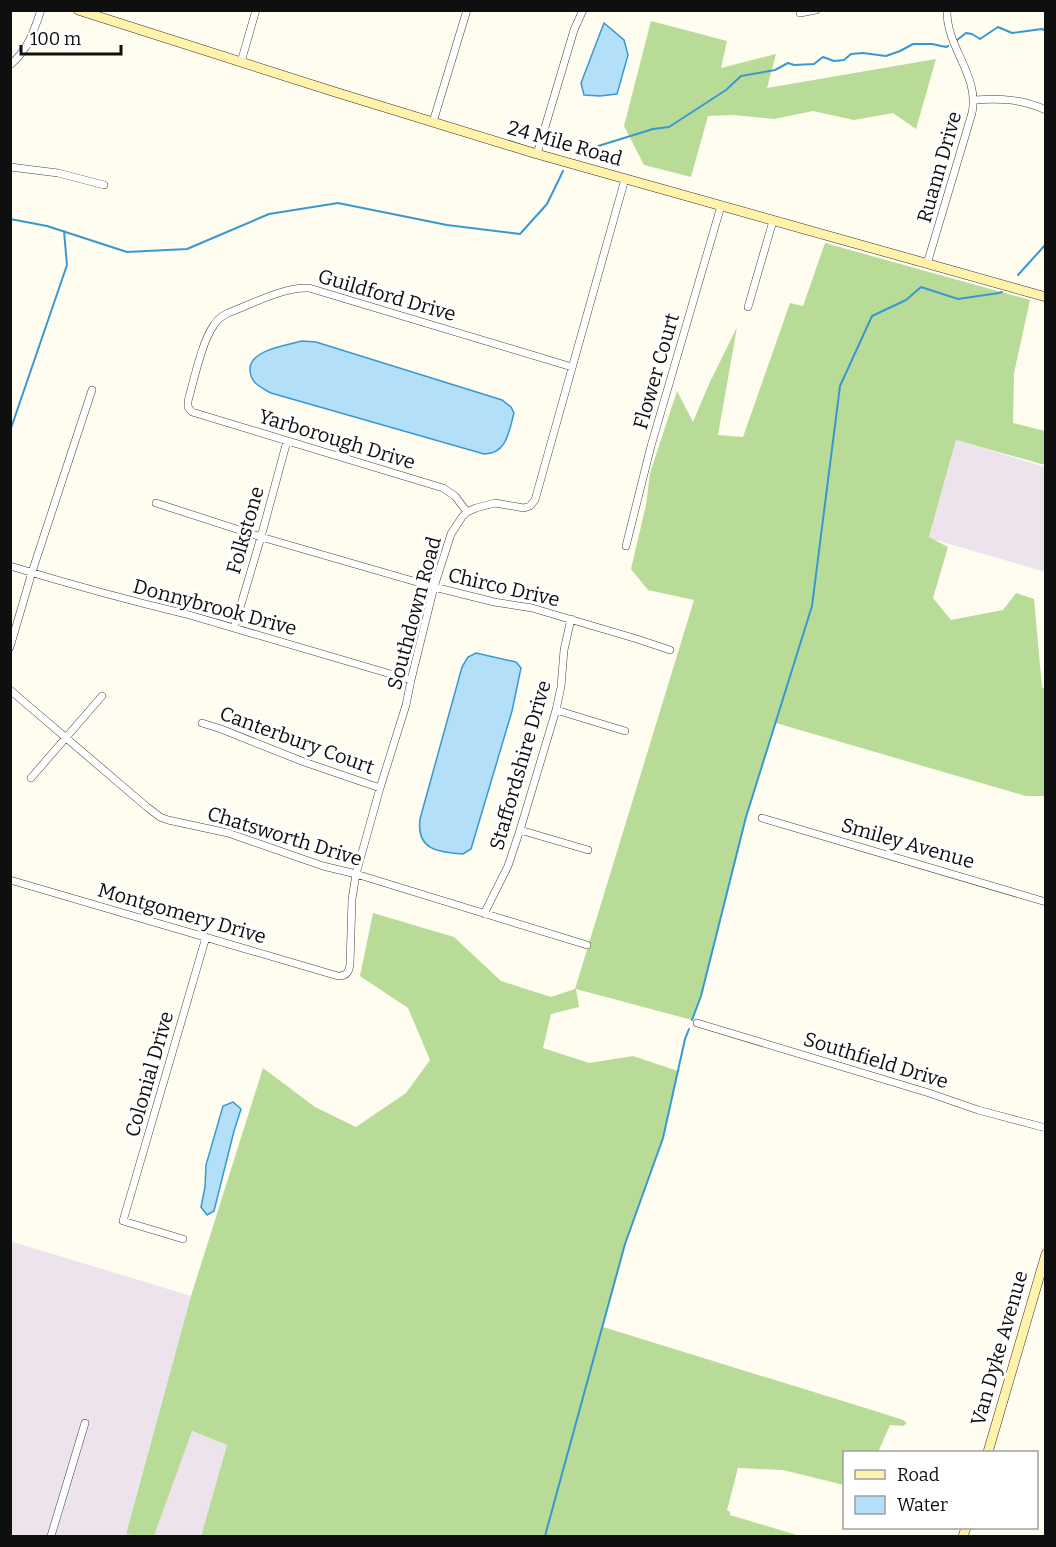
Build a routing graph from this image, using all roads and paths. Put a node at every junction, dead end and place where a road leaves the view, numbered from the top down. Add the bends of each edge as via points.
1 (41, 10) edge
2 (78, 10) edge
3 (256, 10) edge
4 (467, 10) edge
5 (584, 10) edge
6 (816, 10) edge
7 (946, 10) edge
8 (801, 13) dead end
9 (241, 62) junction
10 (10, 65) edge
11 (974, 100) junction
12 (1046, 110) edge
13 (433, 122) junction
14 (537, 154) junction
15 (10, 167) edge
16 (625, 179) junction
17 (104, 184) dead end
18 (721, 206) junction
19 (773, 221) junction
20 (927, 264) junction
21 (1046, 297) edge
22 (748, 307) dead end
23 (573, 366) junction
24 (92, 390) dead end
25 (189, 410) joint
26 (287, 441) junction
27 (156, 503) dead end
28 (467, 512) junction
29 (261, 537) junction
30 (626, 546) dead end
31 (10, 566) edge
32 (32, 572) junction
33 (434, 587) junction
34 (571, 619) junction
35 (234, 628) junction
36 (10, 647) edge
37 (670, 650) dead end
38 (411, 680) junction
39 (10, 690) edge
40 (102, 696) dead end
41 (556, 710) junction
42 (202, 723) dead end
43 (625, 731) dead end
44 (65, 738) junction
45 (31, 778) dead end
46 (380, 788) junction
47 (762, 818) dead end
48 (520, 830) junction
49 (588, 850) dead end
50 (356, 874) junction
51 (10, 880) edge
52 (1046, 902) edge
53 (484, 914) junction
54 (206, 937) junction
55 (587, 945) dead end
56 (345, 976) joint
57 (697, 1023) dead end
58 (1046, 1128) edge
59 (183, 1239) dead end
60 (1046, 1254) edge
61 (85, 1422) dead end
62 (988, 1451) edge
63 (51, 1536) edge

1 - 10 street via 27,46
2 - 9 street, 24 Mile Road
3 - 9 street
4 - 13 street
5 - 14 street via 574,30
6 - 8 street
7 - 11 street, Ruann Drive via 951,40 966,70
9 - 13 street, 24 Mile Road
11 - 12 street via 1015,100
11 - 20 street, Ruann Drive
13 - 14 street, 24 Mile Road
14 - 16 street, 24 Mile Road
15 - 17 street
16 - 18 street, 24 Mile Road
16 - 23 street
18 - 19 street, 24 Mile Road
18 - 30 street, Flower Court
19 - 20 street, 24 Mile Road
19 - 22 street
20 - 21 street, 24 Mile Road
23 - 25 street, Guildford Drive via 315,289 298,288 216,321 188,401
23 - 28 street via 540,488 532,504 518,508 491,504
24 - 32 street
25 - 26 street, Yarborough Drive
26 - 28 street, Yarborough Drive via 443,488
26 - 29 street, Folkstone
27 - 29 street, Chirco Drive
28 - 33 street, Southdown Road via 451,534
29 - 33 street, Chirco Drive
29 - 35 street, Folkstone
31 - 32 street, Donnybrook Drive
32 - 35 street, Donnybrook Drive
32 - 36 street
33 - 34 street, Chirco Drive
33 - 38 street, Southdown Road
34 - 37 street, Chirco Drive
34 - 41 street, Staffordshire Drive
35 - 38 street, Donnybrook Drive
38 - 46 street, Southdown Road
39 - 44 street, Chatsworth Drive
40 - 44 street
41 - 43 street
41 - 48 street, Staffordshire Drive
42 - 46 street, Canterbury Court
44 - 45 street
44 - 50 street, Chatsworth Drive via 160,816
46 - 50 street, Southdown Road
47 - 52 street, Smiley Avenue
48 - 49 street
48 - 53 street, Staffordshire Drive via 508,866
50 - 53 street, Chatsworth Drive
50 - 56 street, Southdown Road via 350,964
51 - 54 street, Montgomery Drive
53 - 55 street, Chatsworth Drive
54 - 56 street, Montgomery Drive
54 - 59 street, Colonial Drive via 123,1221
57 - 58 street, Southfield Drive
60 - 62 street, Van Dyke Avenue
61 - 63 street

